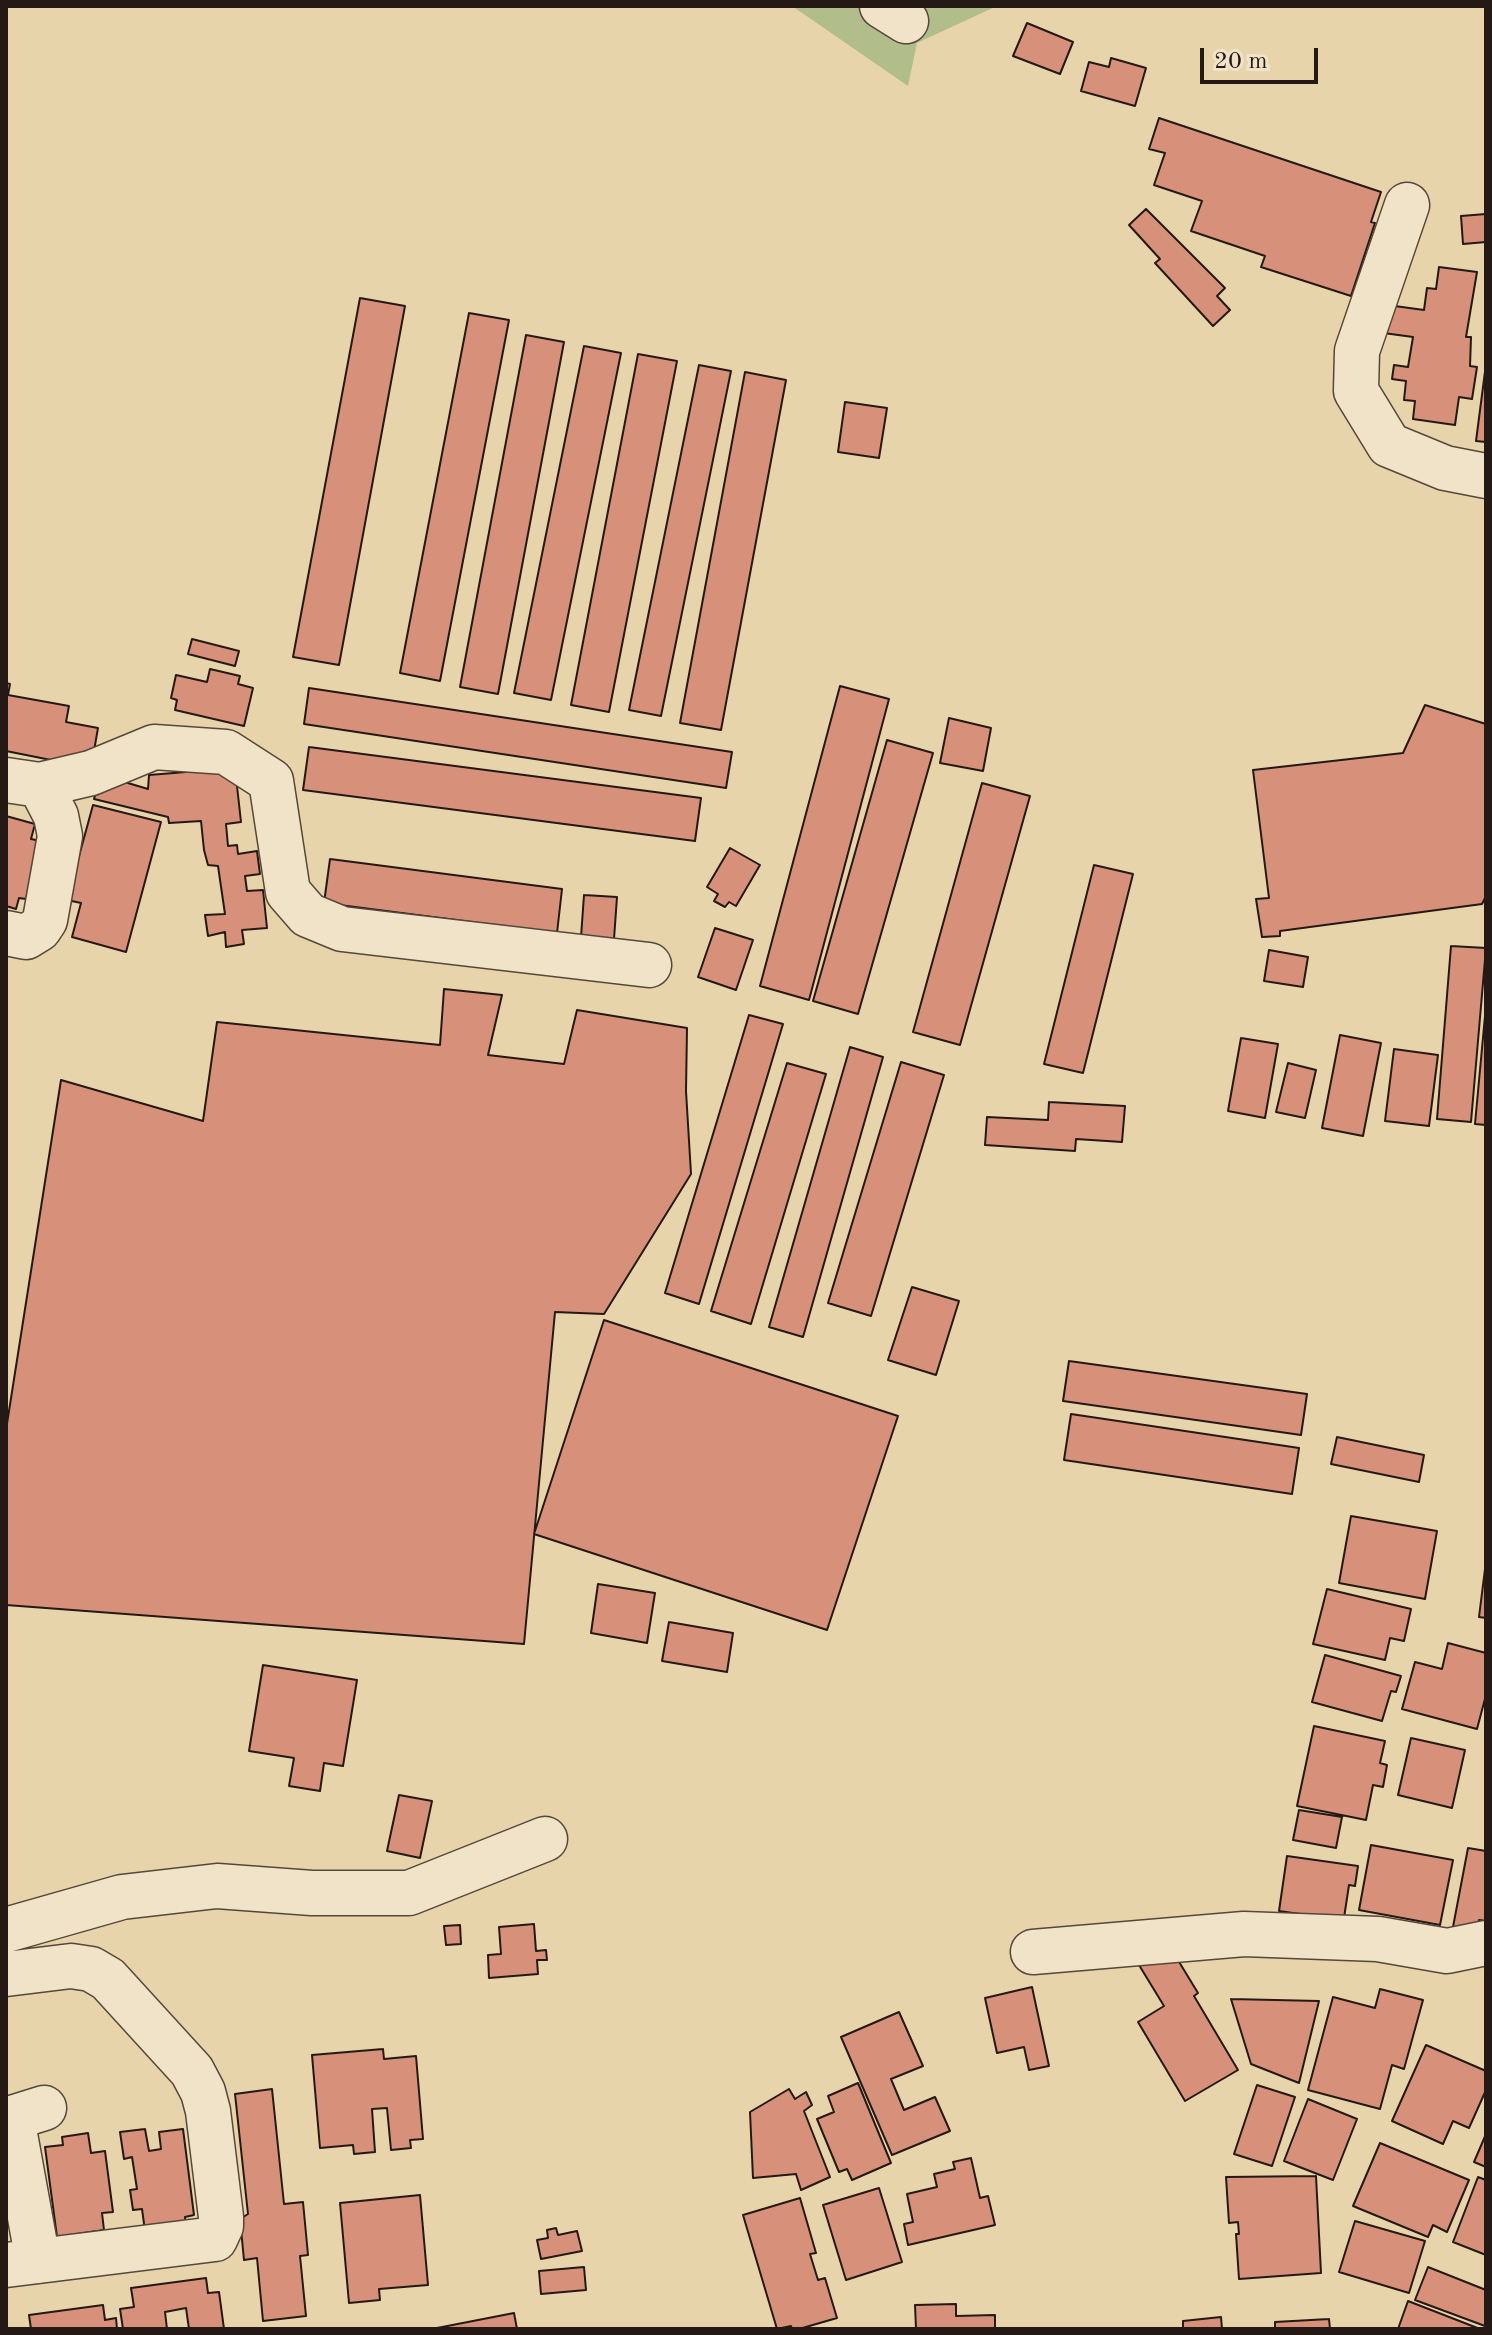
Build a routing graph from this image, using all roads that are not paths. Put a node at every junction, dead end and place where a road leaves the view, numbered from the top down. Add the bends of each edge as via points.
1 (1407, 205) dead end
2 (1486, 476) edge
3 (23, 782) edge
4 (6, 933) edge
5 (649, 965) dead end
6 (545, 1839) dead end
7 (6, 1930) edge
8 (1486, 1943) edge
9 (1033, 1952) dead end
10 (6, 1974) edge
11 (44, 2108) dead end
12 (22, 2263) edge

1 - 2 street via 1357,351 1356,391 1389,445 1445,468
3 - 4 street via 56,816 60,836 45,920 26,937
3 - 5 street via 91,773 154,747 226,752 271,781 288,892 308,915 342,929
6 - 7 street via 409,1893 217,1886 122,1897
8 - 9 street via 1447,1951 1378,1939 1244,1934
10 - 12 street via 71,1966 91,1969 108,1979 192,2071 208,2111 221,2217 215,2239
11 - 12 street via 12,2118

